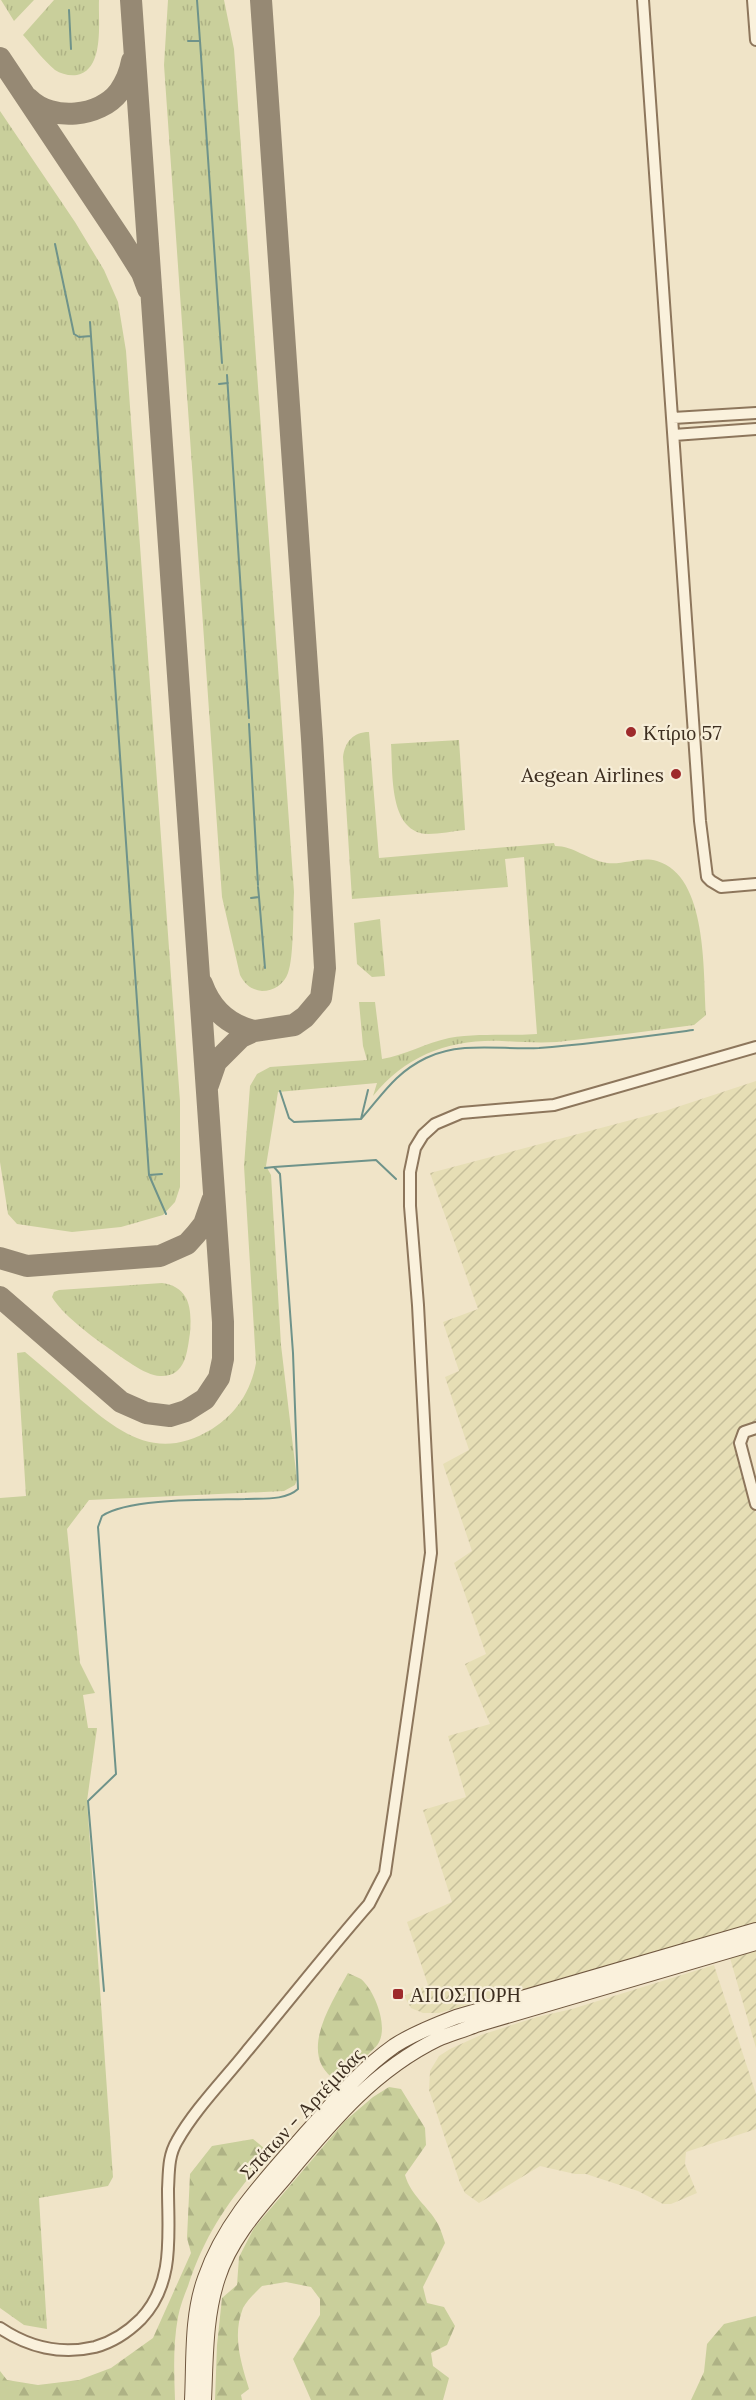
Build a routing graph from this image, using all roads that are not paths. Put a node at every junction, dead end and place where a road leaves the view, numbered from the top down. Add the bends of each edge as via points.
1 (643, 0) edge
2 (753, 0) edge
3 (756, 40) edge
4 (756, 413) edge
5 (672, 418) junction
6 (756, 429) edge
7 (674, 435) junction
8 (756, 884) edge
9 (756, 1047) edge
10 (756, 1428) edge
11 (756, 1504) edge
12 (756, 1930) edge
13 (756, 1943) edge
14 (0, 2328) edge
15 (192, 2400) edge
16 (204, 2400) edge

1 - 5 street
2 - 3 street
4 - 5 street
5 - 7 street
6 - 7 street
7 - 8 street via 707,877 721,887
9 - 14 street via 554,1105 461,1113 435,1124 419,1142 411,1163 410,1206 431,1553 385,1874 369,1904 177,2141 169,2159 166,2269 160,2293 143,2317 110,2342 82,2349 36,2346
10 - 11 street via 744,1432 740,1443
12 - 15 main road, Σπάτων - Αρτέμιδας via 456,2017 408,2038 374,2062 248,2199 224,2234 204,2280 197,2311
13 - 16 main road, Σπάτων - Αρτέμιδας via 476,2025 439,2039 381,2075 343,2109 233,2244 210,2306

